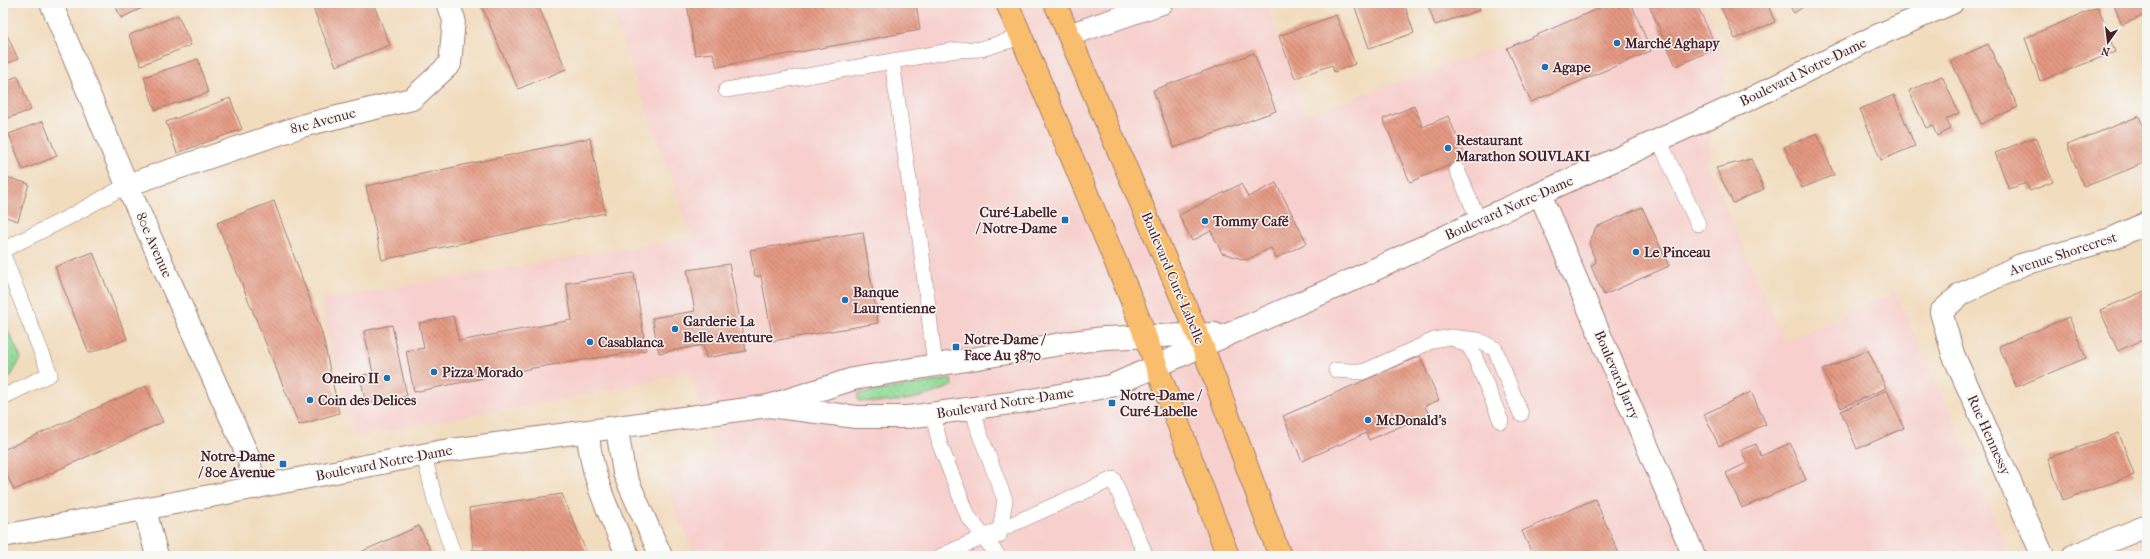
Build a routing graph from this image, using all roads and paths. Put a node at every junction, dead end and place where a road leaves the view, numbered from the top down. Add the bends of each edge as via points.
1 (51, 3) edge
2 (447, 3) edge
3 (1007, 3) edge
4 (1055, 3) edge
5 (1162, 3) edge
6 (1917, 3) edge
7 (1952, 3) edge
8 (1069, 36) junction
9 (1021, 37) junction
10 (1874, 37) junction
11 (892, 61) junction
12 (726, 90) dead end
13 (1659, 140) junction
14 (1457, 170) dead end
15 (127, 185) junction
16 (1540, 194) junction
17 (1479, 221) junction
18 (2147, 223) edge
19 (1698, 224) dead end
20 (3, 250) edge
21 (3, 255) edge
22 (1941, 312) joint
23 (1146, 336) junction
24 (1450, 337) junction
25 (1199, 340) junction
26 (935, 366) junction
27 (1157, 366) junction
28 (1336, 370) dead end
29 (3, 397) edge
30 (769, 406) junction
31 (973, 409) junction
32 (1521, 414) dead end
33 (934, 415) junction
34 (1501, 422) dead end
35 (617, 429) junction
36 (588, 433) junction
37 (424, 455) junction
38 (255, 488) junction
39 (146, 510) junction
40 (2147, 526) edge
41 (1000, 530) junction
42 (3, 536) edge
43 (984, 537) junction
44 (997, 555) edge
45 (156, 556) edge
46 (454, 556) edge
47 (628, 556) edge
48 (661, 556) edge
49 (941, 556) edge
50 (1146, 556) edge
51 (1228, 556) edge
52 (1280, 556) edge
53 (1694, 556) edge
54 (2043, 556) edge
55 (2072, 556) edge

1 - 15 street, 80e Avenue
2 - 15 street, 81e Avenue via 454,19 450,64 412,99 305,125
3 - 9 main road
4 - 8 main road, Boulevard Curé-Labelle
5 - 8 street
6 - 10 street, Boulevard Notre-Dame
7 - 10 street, Boulevard Notre-Dame
8 - 25 main road, Boulevard Curé-Labelle
9 - 11 lane via 981,49 956,50
9 - 23 main road
10 - 13 street, Boulevard Notre-Dame via 1773,88
11 - 12 lane
11 - 26 lane via 912,202 920,239
13 - 16 street, Boulevard Notre-Dame
13 - 19 lane
14 - 17 lane
15 - 20 lane
15 - 38 street, 80e Avenue via 248,456
16 - 17 street, Boulevard Notre-Dame
16 - 53 street, Boulevard Jarry
17 - 25 street, Boulevard Notre-Dame via 1230,334
18 - 22 street, Avenue Shorecrest via 2111,239 2021,265 1961,294
21 - 29 lane via 50,374
22 - 54 street, Rue Hennessy via 1952,354
23 - 25 street, Boulevard Notre-Dame
23 - 26 street, Boulevard Notre-Dame via 1104,338
23 - 27 main road
24 - 28 lane via 1434,340 1363,372
24 - 32 lane via 1478,340 1495,349
24 - 34 lane via 1468,346 1474,354
25 - 27 street, Boulevard Notre-Dame
25 - 52 main road, Boulevard Curé-Labelle
26 - 30 street, Boulevard Notre-Dame via 853,379
27 - 31 street, Boulevard Notre-Dame via 1111,386
27 - 51 main road
30 - 33 street, Boulevard Notre-Dame via 856,417 908,418
30 - 35 street, Boulevard Notre-Dame
31 - 33 street, Boulevard Notre-Dame
31 - 41 lane via 1005,500
33 - 43 lane via 945,459 968,516
35 - 36 street, Boulevard Notre-Dame
35 - 48 street via 624,473
36 - 37 street, Boulevard Notre-Dame
36 - 47 street via 596,483
37 - 38 street, Boulevard Notre-Dame
37 - 46 lane via 435,500
38 - 39 street, Boulevard Notre-Dame
39 - 42 street, Boulevard Notre-Dame
39 - 45 street
40 - 55 street
41 - 43 lane
41 - 44 lane
41 - 50 lane via 1113,479
43 - 44 lane
43 - 49 lane

